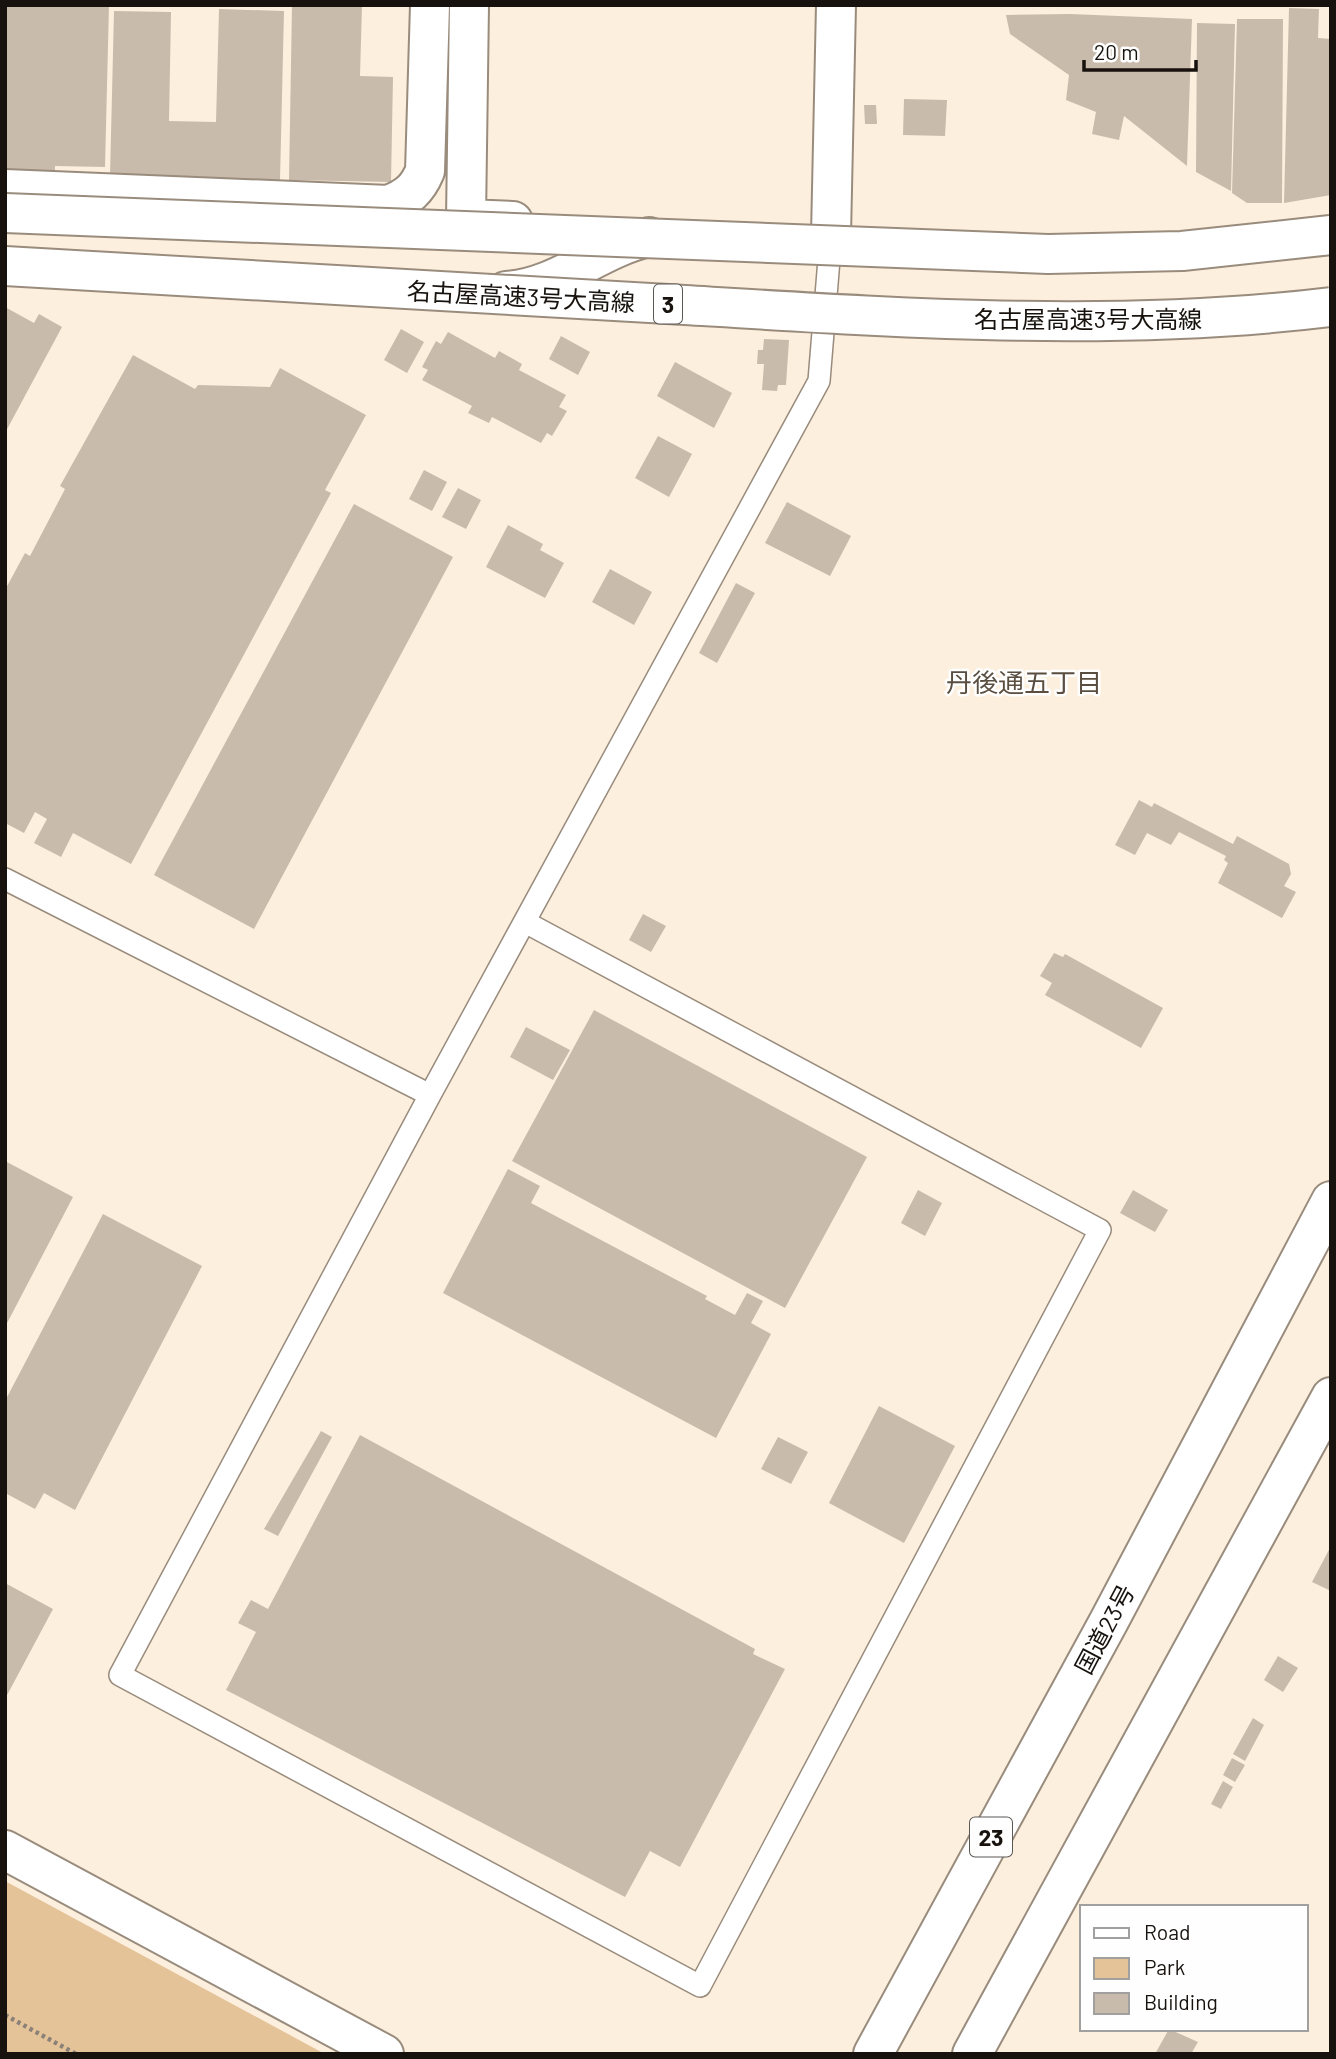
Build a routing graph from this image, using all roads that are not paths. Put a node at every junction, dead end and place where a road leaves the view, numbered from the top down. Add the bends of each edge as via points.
1 (430, 5) edge
2 (469, 5) edge
3 (836, 5) edge
4 (5, 188) edge
5 (5, 213) edge
6 (1331, 223) edge
7 (706, 229) junction
8 (831, 235) junction
9 (1331, 235) edge
10 (5, 267) edge
11 (1331, 307) edge
12 (5, 879) edge
13 (525, 922) junction
14 (430, 1096) junction
15 (1331, 1201) edge
16 (1331, 1397) edge
17 (5, 1850) edge
18 (384, 2054) edge
19 (873, 2054) edge
20 (972, 2054) edge

1 - 4 main road via 425,171 418,187 405,199 389,205
2 - 7 main road via 466,219
3 - 8 main road
5 - 9 main road, bridge via 1048,254 1182,251
6 - 8 main road via 1212,240 1118,243
7 - 8 main road
7 - 10 main road via 645,238 549,281 522,290 492,292
8 - 13 lane via 819,381
10 - 11 main road, 名古屋高速3号大高線 / 3, bridge via 874,316 1193,320
12 - 14 lane
13 - 14 lane
13 - 14 lane via 1100,1230 700,1986 120,1675
15 - 19 main road, 国道23号 / 23
16 - 20 main road
17 - 18 main road

